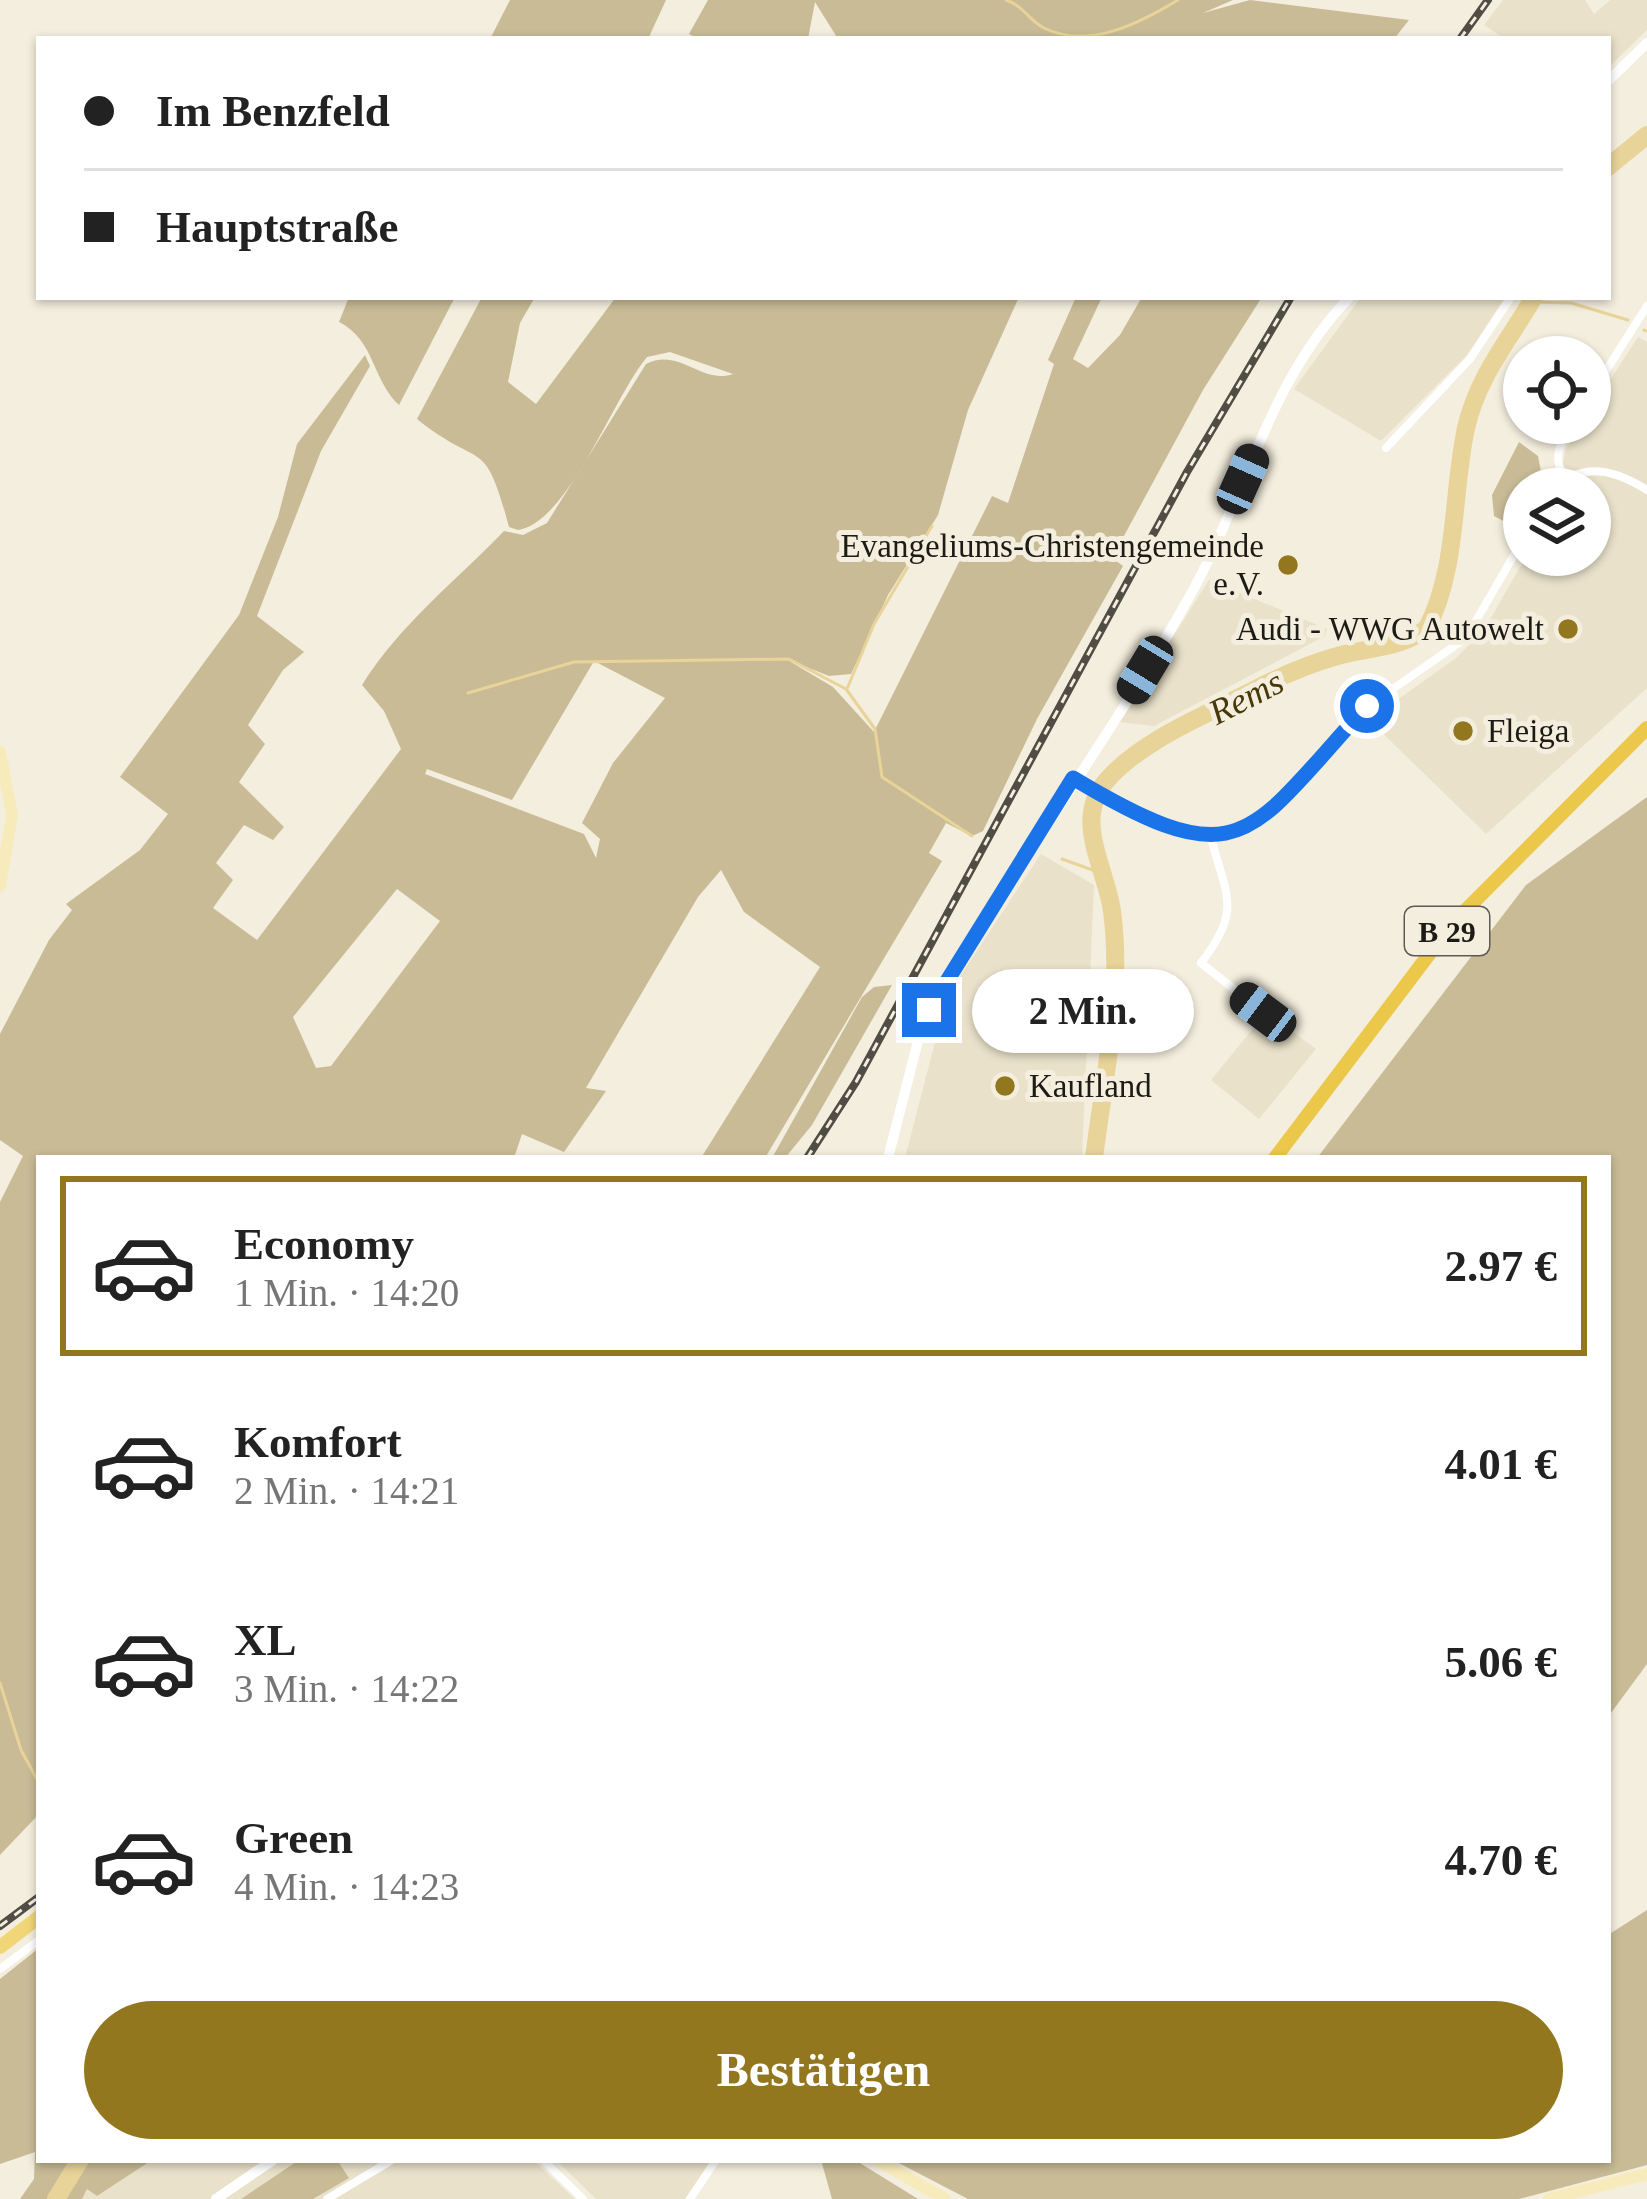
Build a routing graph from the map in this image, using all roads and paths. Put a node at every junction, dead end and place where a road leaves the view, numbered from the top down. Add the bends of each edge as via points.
1 (1647, 43) edge
2 (1611, 78) edge
3 (1347, 300) edge
4 (1509, 300) edge
5 (1647, 307) edge
6 (1611, 363) edge
7 (1385, 448) dead end
8 (1611, 473) edge
9 (1647, 490) edge
10 (1503, 574) edge
11 (1647, 728) edge
12 (0, 752) edge
13 (1073, 778) junction
14 (1211, 838) junction
15 (0, 886) edge
16 (1263, 1012) dead end
17 (888, 1155) edge
18 (1277, 1155) edge
19 (36, 1920) edge
20 (36, 1942) edge
21 (0, 1946) edge
22 (0, 1970) edge
23 (270, 2163) edge
24 (387, 2163) edge
25 (546, 2163) edge
26 (714, 2163) edge
27 (882, 2163) edge
28 (1647, 2174) edge
29 (216, 2199) edge
30 (327, 2199) edge
31 (583, 2199) edge
32 (690, 2199) edge
33 (945, 2199) edge
34 (1549, 2199) edge

1 - 2 street
3 - 13 street via 1280,394 1188,599
4 - 7 street via 1470,359
5 - 6 street
8 - 9 street
10 - 14 street via 1466,638 1367,706 1275,807
11 - 18 highway, B 29 via 1452,924
12 - 15 main road via 12,814
13 - 14 street via 1157,825
13 - 17 street via 929,1010
14 - 16 street via 1230,908 1226,931 1201,963
19 - 21 main road
20 - 22 street
23 - 29 street
24 - 30 street
25 - 31 street
26 - 32 street
27 - 33 main road
28 - 34 main road

